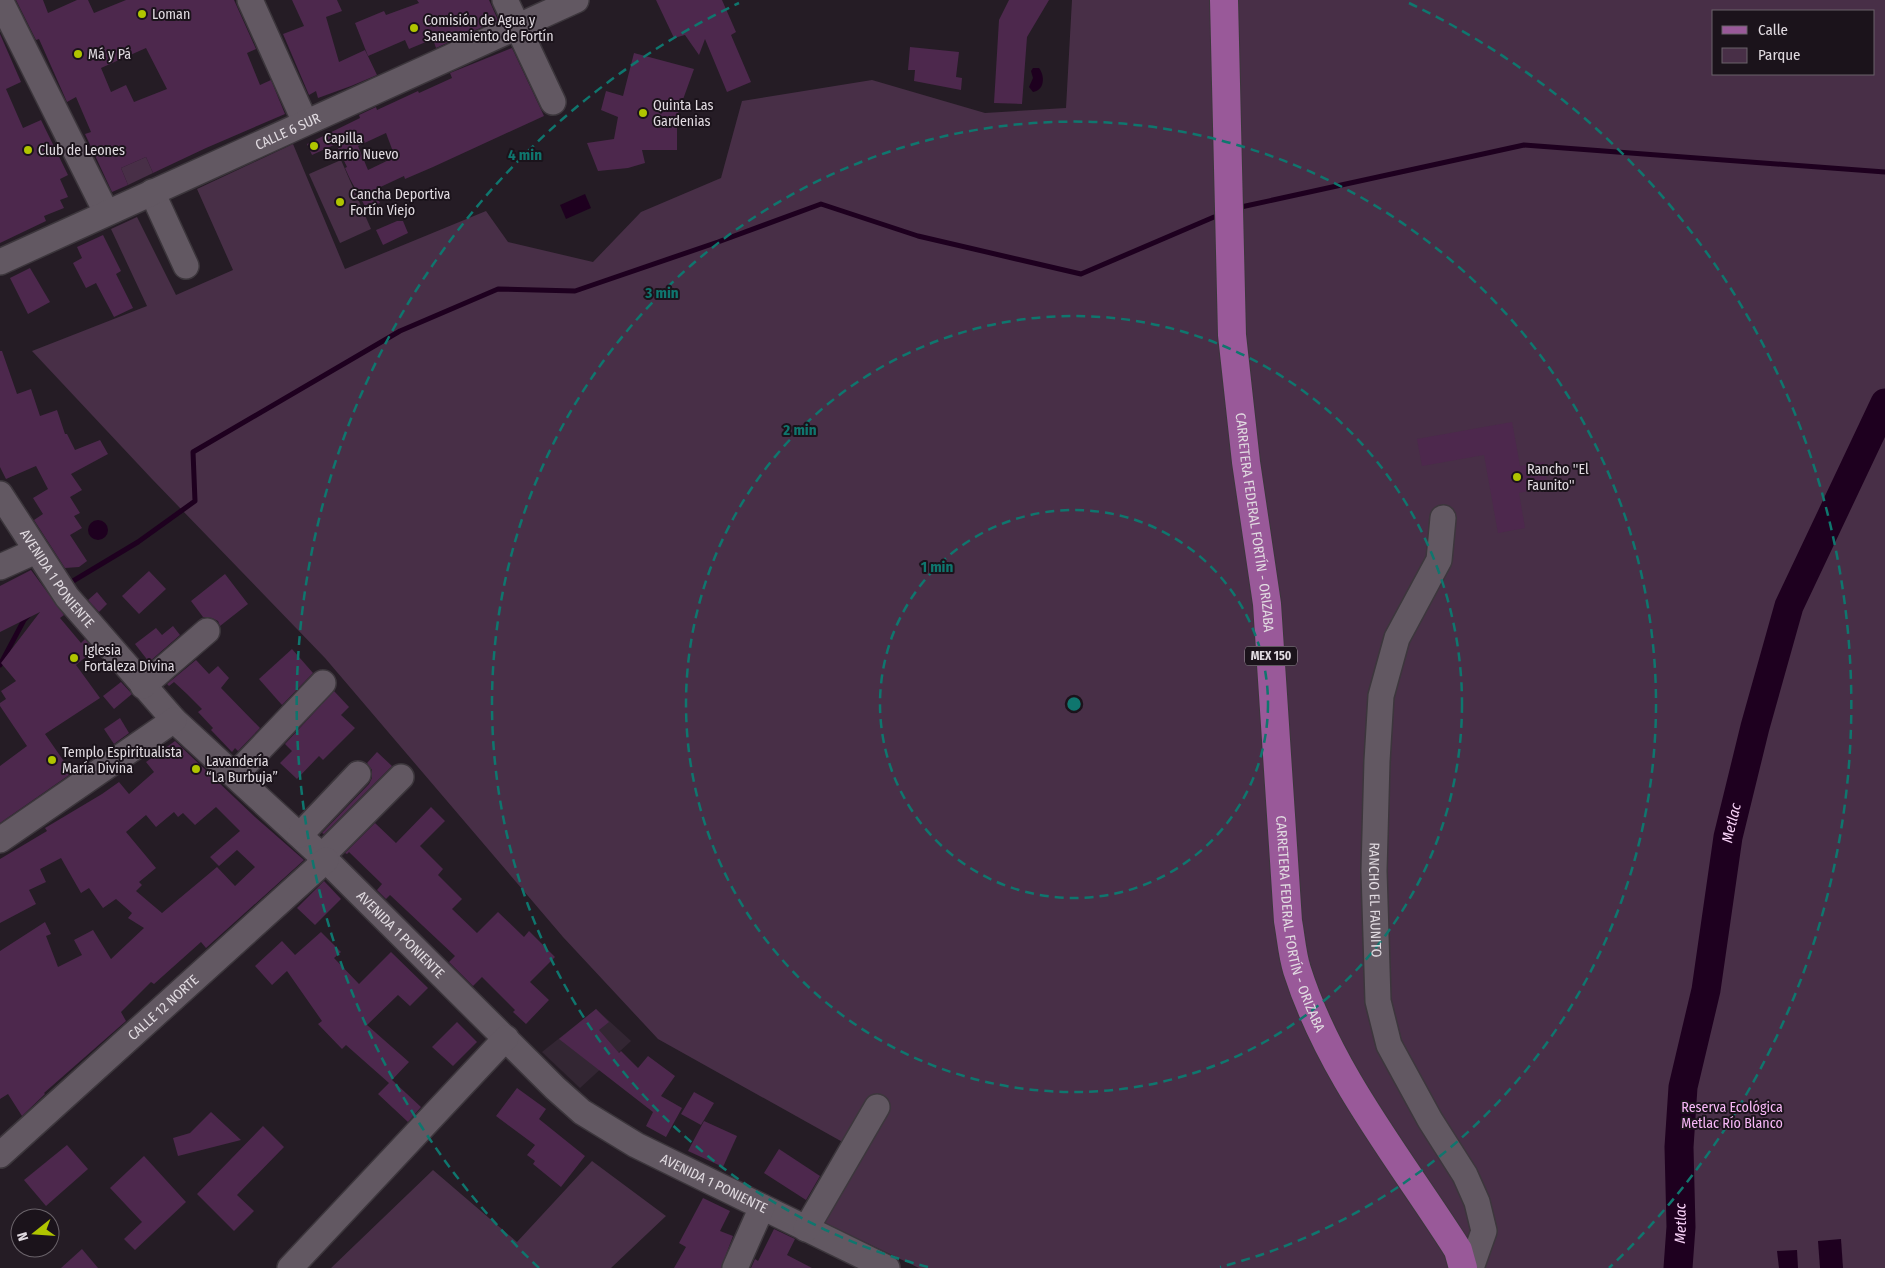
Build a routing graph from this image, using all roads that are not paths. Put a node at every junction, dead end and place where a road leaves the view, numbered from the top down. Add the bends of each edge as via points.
1 (0, 0) edge
2 (250, 0) edge
3 (505, 0) edge
4 (576, 0) edge
5 (1224, 1) edge
6 (517, 27) junction
7 (553, 102) dead end
8 (305, 122) junction
9 (152, 192) junction
10 (106, 212) junction
11 (0, 262) edge
12 (186, 266) dead end
13 (0, 494) edge
14 (1443, 518) dead end
15 (36, 551) junction
16 (0, 567) edge
17 (207, 631) dead end
18 (323, 683) dead end
19 (143, 686) junction
20 (174, 720) junction
21 (358, 774) dead end
22 (235, 775) junction
23 (401, 777) dead end
24 (300, 835) junction
25 (0, 840) edge
26 (324, 858) junction
27 (506, 1038) junction
28 (877, 1107) dead end
29 (2, 1147) edge
30 (762, 1207) junction
31 (806, 1229) junction
32 (290, 1268) edge
33 (735, 1268) edge
34 (887, 1268) edge
35 (1463, 1268) edge
36 (1471, 1268) edge

1 - 10 street
2 - 8 street
3 - 6 street
4 - 6 street, CALLE 6 SUR
5 - 35 main road, CARRETERA FEDERAL FORTÍN - ORIZABA / MEX 150 via 1232,335 1246,462 1267,604 1288,921 1296,968 1336,1062 1458,1250
6 - 7 street
6 - 8 street, CALLE 6 SUR
8 - 9 street, CALLE 6 SUR
9 - 10 street, CALLE 6 SUR
9 - 12 street
10 - 11 street, CALLE 6 SUR
13 - 15 street, AVENIDA 1 PONIENTE
14 - 36 street, RANCHO EL FAUNITO via 1439,560 1397,638 1381,696 1374,871 1378,1001 1389,1045 1465,1175 1477,1202 1484,1231
15 - 16 street
15 - 19 street, AVENIDA 1 PONIENTE via 61,589
17 - 19 street
18 - 22 street
19 - 20 street, AVENIDA 1 PONIENTE
20 - 22 street, AVENIDA 1 PONIENTE
20 - 25 street
21 - 24 street
22 - 24 street, AVENIDA 1 PONIENTE
23 - 26 street, CALLE 12 NORTE
24 - 26 street, AVENIDA 1 PONIENTE
26 - 27 street, AVENIDA 1 PONIENTE
26 - 29 street, CALLE 12 NORTE
27 - 30 street, AVENIDA 1 PONIENTE via 582,1112 636,1145
27 - 32 street
28 - 31 street
30 - 31 street, AVENIDA 1 PONIENTE
30 - 33 street
31 - 34 street, AVENIDA 1 PONIENTE

